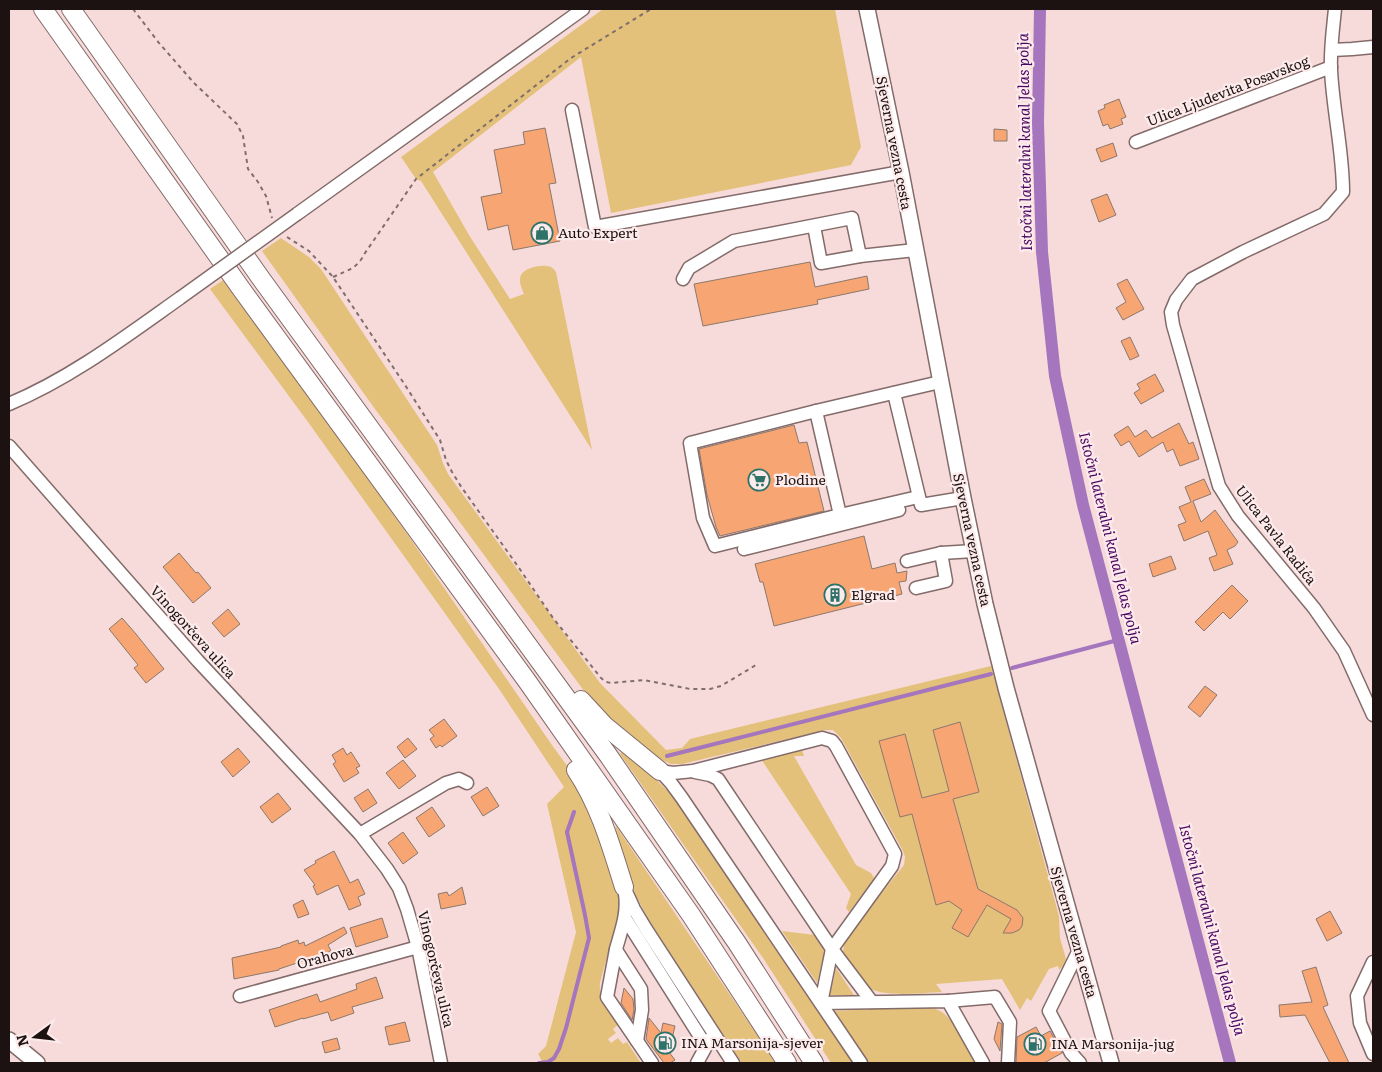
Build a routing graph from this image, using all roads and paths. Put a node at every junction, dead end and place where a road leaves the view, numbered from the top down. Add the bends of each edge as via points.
1 (43, 9) edge
2 (71, 9) edge
3 (133, 9) edge
4 (583, 9) edge
5 (651, 9) edge
6 (867, 9) edge
7 (1335, 9) edge
8 (1373, 47) edge
9 (1332, 50) junction
10 (1331, 67) junction
11 (572, 110) dead end
12 (1136, 142) dead end
13 (901, 172) junction
14 (272, 219) dead end
15 (814, 226) junction
16 (282, 231) dead end
17 (915, 250) junction
18 (860, 256) junction
19 (333, 277) junction
20 (684, 279) dead end
21 (1192, 279) joint
22 (940, 382) junction
23 (894, 393) junction
24 (9, 404) edge
25 (816, 411) junction
26 (9, 446) edge
27 (963, 498) junction
28 (919, 501) junction
29 (840, 515) junction
30 (744, 549) dead end
31 (974, 551) junction
32 (941, 553) junction
33 (907, 560) dead end
34 (916, 588) dead end
35 (503, 609) junction
36 (756, 665) dead end
37 (527, 681) junction
38 (1373, 715) edge
39 (660, 771) junction
40 (693, 772) junction
41 (467, 783) dead end
42 (360, 834) junction
43 (624, 887) junction
44 (624, 918) junction
45 (418, 947) junction
46 (832, 949) junction
47 (616, 950) junction
48 (1079, 950) junction
49 (1373, 962) edge
50 (240, 996) dead end
51 (948, 1001) junction
52 (872, 1002) junction
53 (821, 1003) junction
54 (713, 1033) junction
55 (9, 1040) edge
56 (637, 1041) junction
57 (706, 1046) junction
58 (1373, 1054) edge
59 (37, 1063) edge
60 (441, 1063) edge
61 (652, 1063) edge
62 (697, 1063) edge
63 (733, 1063) edge
64 (787, 1063) edge
65 (814, 1063) edge
66 (861, 1063) edge
67 (983, 1063) edge
68 (1008, 1063) edge
69 (1080, 1063) edge
70 (1111, 1063) edge

1 - 37 highway via 242,290
2 - 35 highway via 262,280
3 - 14 path via 194,83 236,124 243,136 248,169 266,196
4 - 24 street, bridge via 92,360
5 - 19 path via 571,58 416,179 361,262
6 - 13 main road, Sjeverna vezna cesta
7 - 9 street, Ulica Ljudevita Posavskog
8 - 9 street
9 - 10 street, Ulica Ljudevita Posavskog
10 - 12 street, Ulica Ljudevita Posavskog
10 - 21 street, Ulica Ljudevita Posavskog via 1343,192 1324,214
11 - 13 street via 595,227
13 - 17 main road, Sjeverna vezna cesta
15 - 18 street via 822,263
15 - 18 street via 852,218
15 - 20 street via 734,241 689,268
16 - 19 path
17 - 18 street
17 - 22 main road, Sjeverna vezna cesta
19 - 36 path via 440,440 446,460 462,488 553,618 601,678 611,683 644,680 710,690
21 - 38 street, Ulica Pavla Radića via 1171,312 1219,486 1238,516 1314,608 1344,651
22 - 23 street
22 - 27 main road, Sjeverna vezna cesta
23 - 25 street
23 - 28 street
25 - 29 street
25 - 29 street via 690,443 703,518 715,546
26 - 42 street, Vinogorčeva ulica via 198,661
27 - 28 street
27 - 31 main road, Sjeverna vezna cesta
28 - 29 street
28 - 30 street
31 - 32 street
31 - 48 main road, Sjeverna vezna cesta via 1006,688
32 - 33 street
32 - 34 street via 946,581
35 - 39 highway via 530,631 592,713
35 - 65 highway via 631,788
37 - 43 highway via 544,722 593,799
37 - 64 highway via 691,915
39 - 40 street
39 - 53 street via 682,798
40 - 46 street via 718,779
40 - 46 street via 822,738 836,746 895,854 892,866
41 - 42 street via 459,779 446,783
42 - 45 street, Vinogorčeva ulica via 398,888
43 - 44 street
43 - 54 street via 642,923
44 - 47 street
44 - 57 street
45 - 50 street, Orahova
45 - 60 street, Vinogorčeva ulica
46 - 52 street
46 - 53 street
47 - 56 street via 641,989 642,1010
47 - 56 street via 607,997
48 - 69 street via 1049,1011
48 - 70 main road, Sjeverna vezna cesta
49 - 58 street via 1357,996 1360,1023
51 - 52 street
51 - 67 street
51 - 68 street via 995,997 1010,1022
52 - 53 street
53 - 66 street
54 - 57 street
54 - 63 street
55 - 59 main road
56 - 61 street
57 - 62 street

